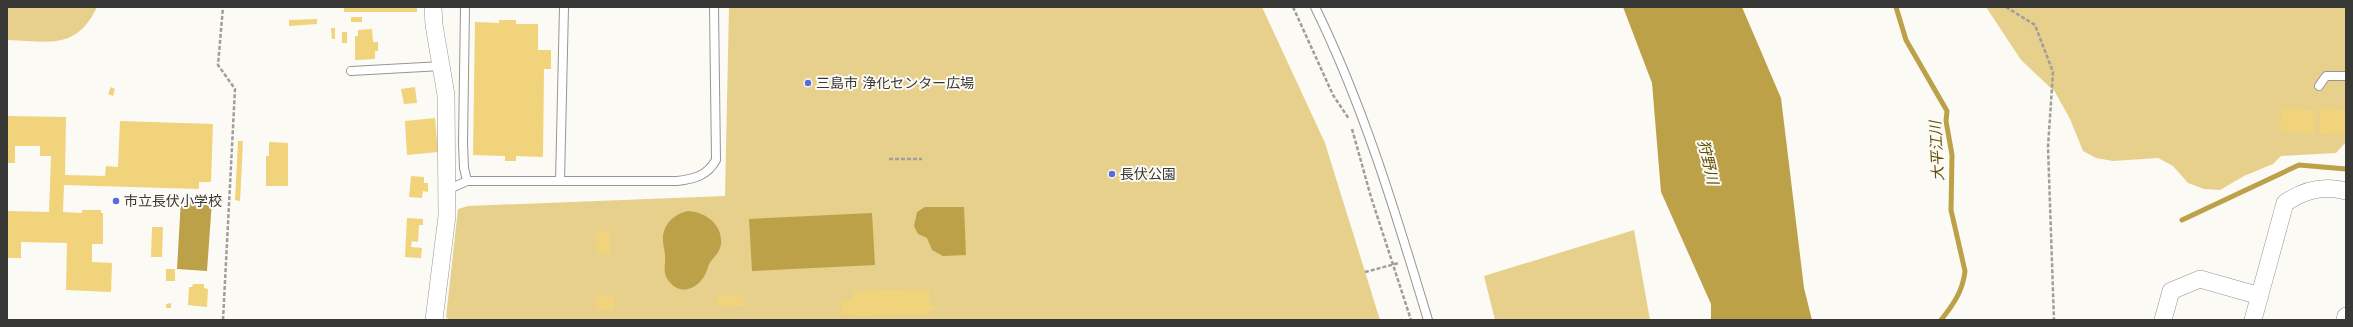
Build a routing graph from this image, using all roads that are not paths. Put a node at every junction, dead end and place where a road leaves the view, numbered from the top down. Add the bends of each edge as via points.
1 (433, 7) edge
2 (465, 7) edge
3 (564, 7) edge
4 (714, 7) edge
5 (1315, 7) edge
6 (442, 66) junction
7 (350, 71) dead end
8 (2346, 76) edge
9 (2319, 86) dead end
10 (467, 181) junction
11 (560, 181) junction
12 (447, 190) junction
13 (2346, 191) edge
14 (2260, 296) junction
15 (2346, 316) edge
16 (434, 320) edge
17 (1428, 320) edge
18 (2163, 320) edge
19 (2253, 320) edge
20 (2345, 320) edge

1 - 6 street
2 - 10 lane via 463,143
3 - 11 lane
4 - 11 lane via 716,160 712,168 702,176 677,181
5 - 17 lane via 1363,120
6 - 7 lane
6 - 12 street via 447,110
8 - 9 lane via 2326,76
10 - 11 lane
10 - 12 lane
12 - 16 street via 447,216
13 - 14 street via 2321,188 2297,195 2285,203
14 - 18 street via 2200,279 2172,291
14 - 19 street
15 - 20 street

